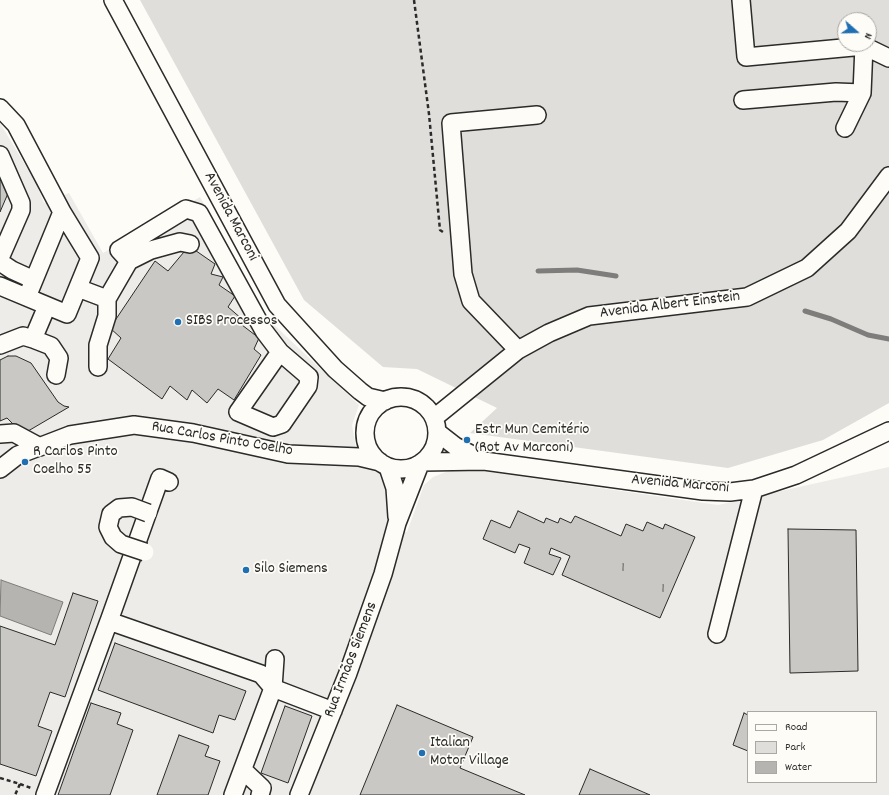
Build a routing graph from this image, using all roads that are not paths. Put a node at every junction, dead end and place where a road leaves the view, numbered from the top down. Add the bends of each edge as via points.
1 (113, 0) edge
2 (741, 0) edge
3 (837, 49) edge
4 (864, 52) edge
5 (876, 52) edge
6 (889, 58) edge
7 (862, 93) junction
8 (743, 100) dead end
9 (0, 108) edge
10 (537, 115) dead end
11 (845, 128) dead end
12 (0, 155) edge
13 (889, 176) edge
14 (62, 212) junction
15 (190, 244) dead end
16 (0, 258) edge
17 (129, 261) junction
18 (0, 262) edge
19 (34, 280) junction
20 (0, 286) edge
21 (78, 288) junction
22 (27, 297) junction
23 (107, 299) junction
24 (47, 306) junction
25 (33, 339) junction
26 (0, 345) edge
27 (518, 350) junction
28 (280, 352) junction
29 (98, 367) dead end
30 (56, 375) dead end
31 (385, 401) junction
32 (436, 425) junction
33 (889, 430) edge
34 (0, 434) edge
35 (40, 447) junction
36 (484, 460) junction
37 (421, 463) junction
38 (384, 464) junction
39 (0, 469) edge
40 (169, 482) dead end
41 (754, 489) junction
42 (148, 513) junction
43 (397, 523) junction
44 (144, 552) dead end
45 (109, 620) junction
46 (717, 634) dead end
47 (275, 659) dead end
48 (273, 688) junction
49 (333, 711) junction
50 (242, 770) junction
51 (45, 795) edge
52 (233, 795) edge
53 (260, 795) edge
54 (299, 795) edge

1 - 31 street, Avenida Marconi via 277,305 335,369 368,397
2 - 3 street via 746,57
4 - 7 street
5 - 6 street
7 - 8 street via 836,92
7 - 11 street
9 - 14 street via 16,125
10 - 27 street via 451,123 463,274 471,301
12 - 16 street via 21,203
13 - 27 street, Avenida Albert Einstein via 848,231 807,268 747,297 589,316
14 - 19 street
14 - 21 street via 90,258
15 - 17 street via 172,244 151,250
17 - 23 street
17 - 28 street via 119,250 186,209 199,213 264,331
18 - 19 street
19 - 22 street
20 - 22 street
21 - 23 street
21 - 24 street via 67,314
22 - 24 street
23 - 29 street via 107,316 98,345
24 - 25 street
25 - 26 street via 24,336
25 - 30 street via 51,346 60,358
27 - 32 street, Avenida Albert Einstein
28 - 28 street via 238,412 273,427 282,424 308,386 309,376
31 - 32 street via 407,398 418,402 428,409
31 - 38 street via 370,415 365,436 370,450
32 - 36 street, Avenida Marconi via 455,446
32 - 37 street via 435,443 430,454
33 - 41 street, Avenida Marconi via 796,475
34 - 35 street via 14,432
35 - 38 street, Rua Carlos Pinto Coelho via 70,435 134,425 193,433 288,454 359,457
35 - 39 street, Rua Carlos Pinto Coelho via 18,455
36 - 37 street, Avenida Marconi
36 - 41 street, Avenida Marconi via 704,491 730,492
37 - 38 street via 399,469
37 - 43 street, Rua Irmãos Siemens
38 - 43 street, Rua Irmãos Siemens via 395,488
40 - 42 street via 160,478
41 - 46 street
42 - 44 street, bridge via 132,507 119,508 111,514 108,527 112,537 121,544
42 - 45 street via 127,586
43 - 49 street, Rua Irmãos Siemens via 371,612
45 - 48 street via 261,674
45 - 51 street
47 - 48 street
48 - 49 street
48 - 50 street
49 - 54 street, Rua Irmãos Siemens
50 - 52 street
50 - 53 street via 262,788

